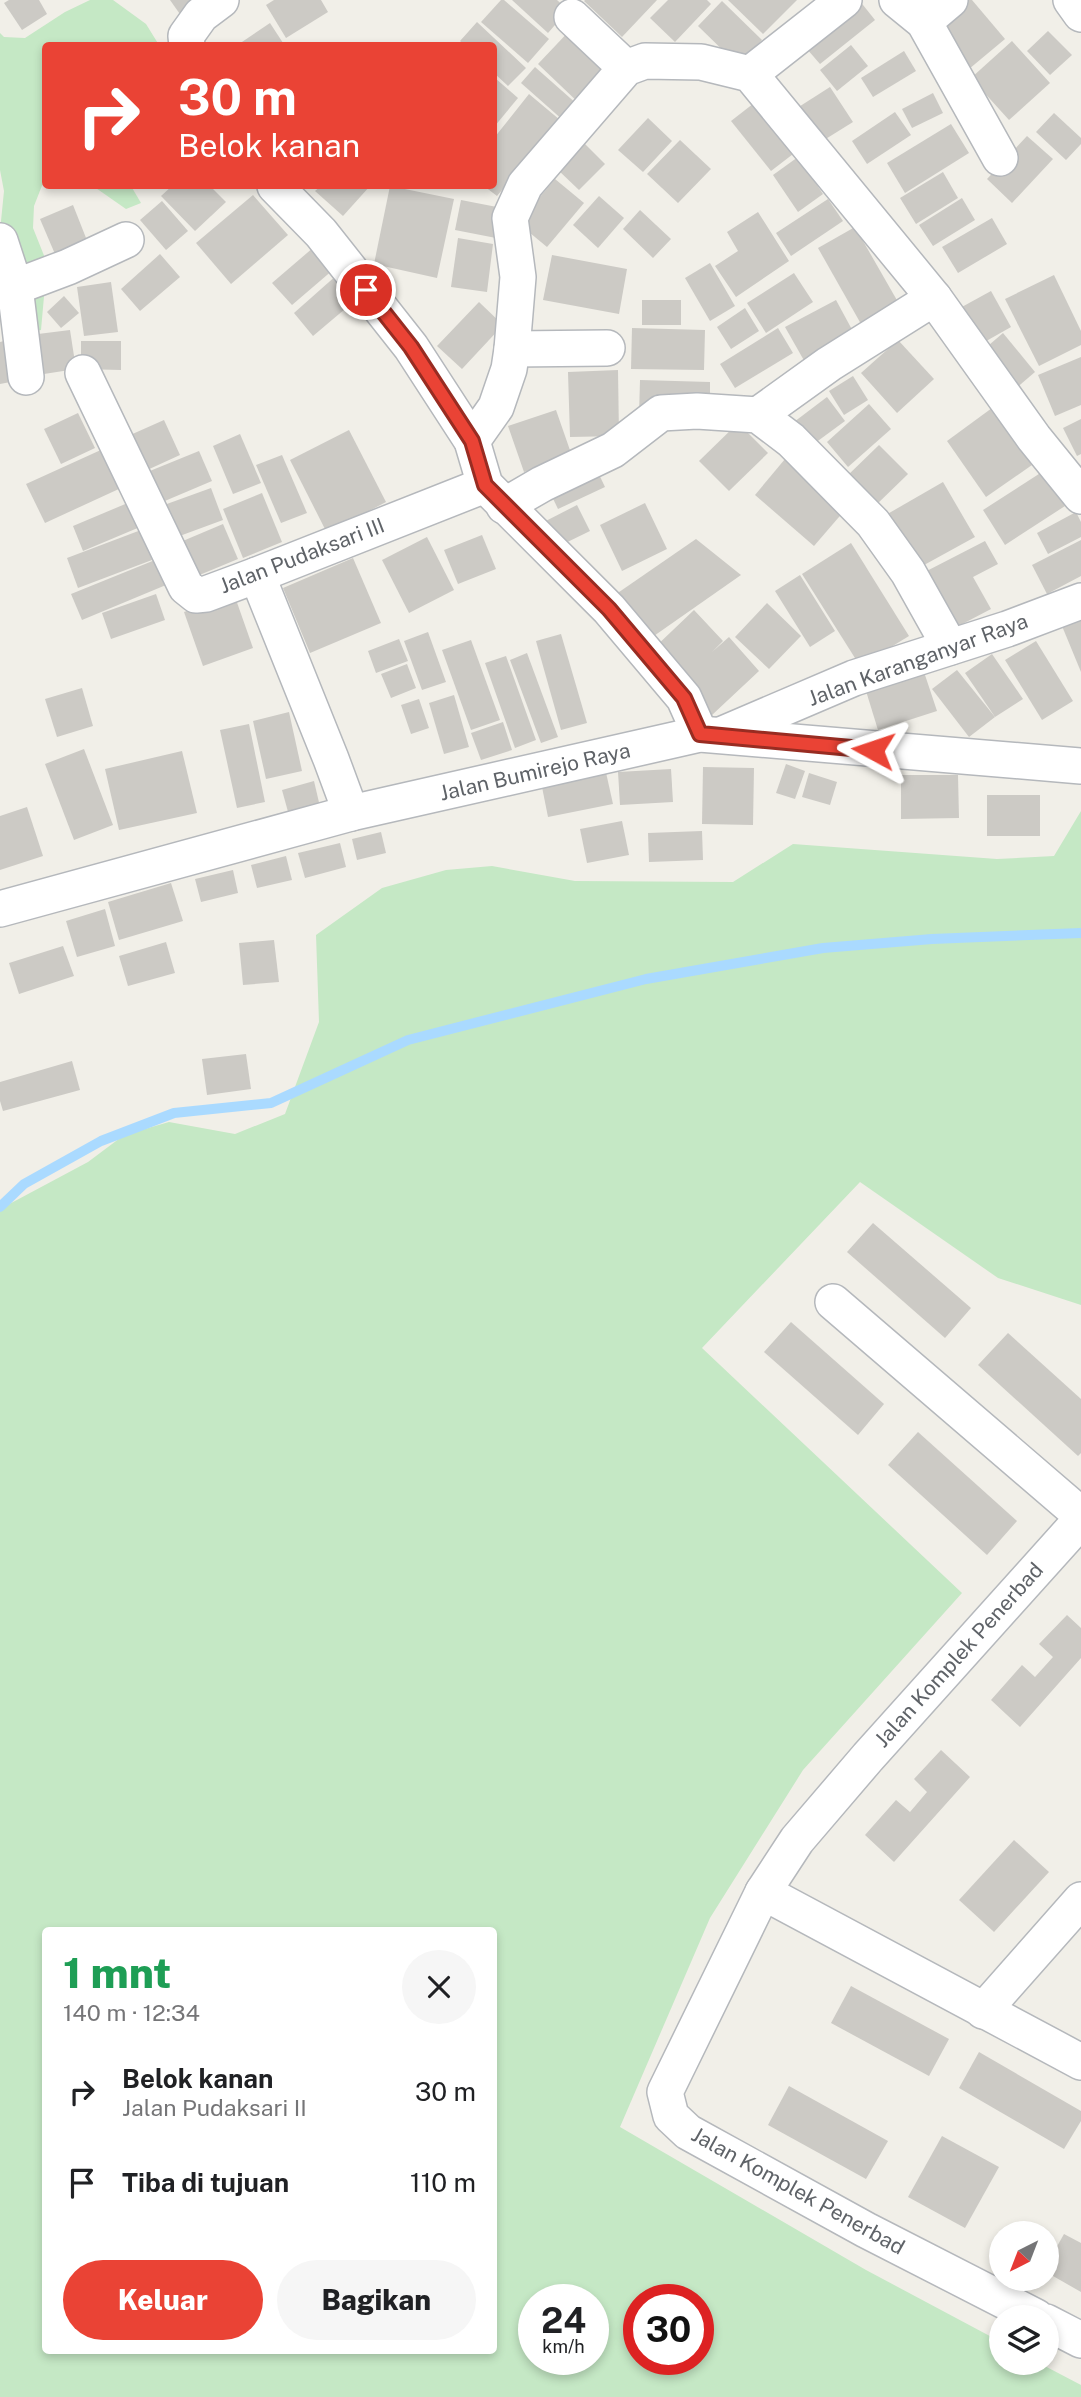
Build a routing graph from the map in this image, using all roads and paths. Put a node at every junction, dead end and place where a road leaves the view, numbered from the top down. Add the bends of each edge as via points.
1 (221, 0) edge
2 (897, 0) edge
3 (950, 0) edge
4 (1071, 0) edge
5 (826, 6) edge
6 (1081, 14) edge
7 (572, 17) dead end
8 (924, 22) junction
9 (187, 42) edge
10 (626, 68) junction
11 (750, 74) junction
12 (1000, 158) dead end
13 (278, 189) edge
14 (126, 240) dead end
15 (0, 241) edge
16 (15, 287) junction
17 (934, 298) junction
18 (607, 348) dead end
19 (512, 349) junction
20 (83, 373) dead end
21 (26, 377) dead end
22 (758, 415) junction
23 (472, 441) junction
24 (494, 496) junction
25 (1081, 496) edge
26 (257, 575) junction
27 (1081, 601) edge
28 (950, 648) junction
29 (709, 735) junction
30 (1081, 766) edge
31 (351, 813) junction
32 (0, 909) edge
33 (833, 1302) dead end
34 (1081, 1518) edge
35 (763, 1892) junction
36 (1081, 1900) edge
37 (983, 2011) junction
38 (1081, 2062) edge
39 (1013, 2305) edge
40 (1059, 2329) edge
41 (1081, 2340) edge

1 - 9 street via 201,15
2 - 8 street
3 - 8 street
4 - 6 street
5 - 11 street
7 - 10 street
8 - 12 street
10 - 11 street via 645,61 701,62
10 - 19 street via 525,186 510,218 518,277
11 - 17 street
13 - 23 street via 321,233 411,347
14 - 16 street
15 - 16 street
16 - 21 street
17 - 22 street
17 - 25 street
18 - 19 street
19 - 23 street via 496,407
20 - 26 street, Jalan Pudaksari III via 186,587 196,595 206,594
22 - 24 street, Jalan Pudaksari III via 661,413 613,450 542,484
22 - 28 street via 791,440 873,523 908,572
23 - 24 street
24 - 26 street, Jalan Pudaksari III
24 - 29 street via 609,609
26 - 31 street
27 - 28 street, Jalan Karanganyar Raya
28 - 29 street, Jalan Karanganyar Raya via 853,678
29 - 30 street, Jalan Bumirejo Raya
29 - 31 street, Jalan Bumirejo Raya
31 - 32 street, Jalan Bumirejo Raya
33 - 34 street, Jalan Komplek Penerbad
34 - 35 street, Jalan Komplek Penerbad via 797,1840
35 - 37 street
35 - 39 street, Jalan Komplek Penerbad via 665,2092 671,2116 712,2146
36 - 37 street
37 - 38 street
40 - 41 street

